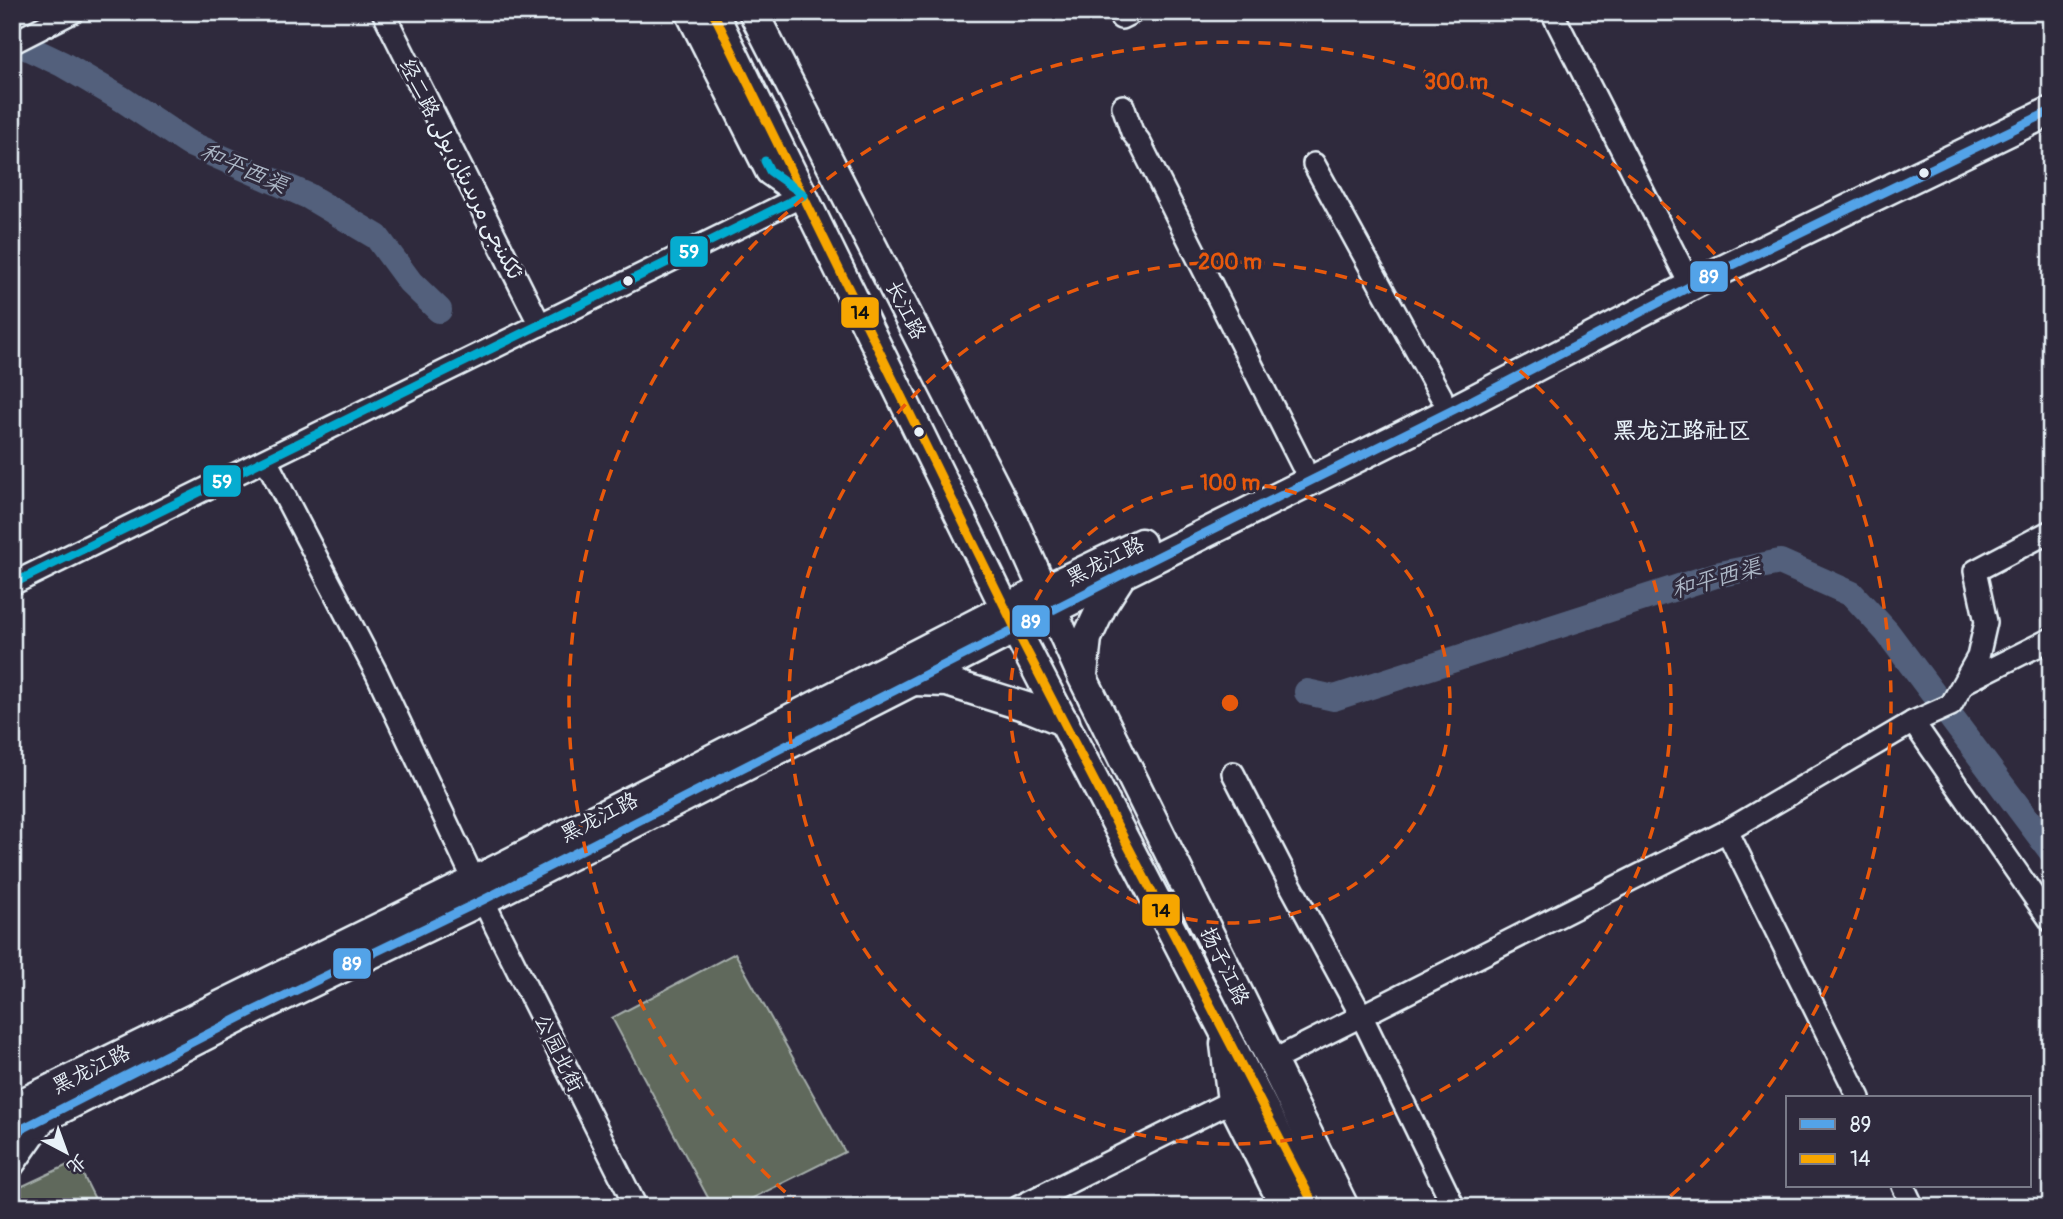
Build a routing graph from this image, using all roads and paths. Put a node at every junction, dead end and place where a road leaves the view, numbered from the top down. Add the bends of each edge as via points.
1 (73, 12) edge
2 (383, 12) edge
3 (690, 12) edge
4 (713, 12) edge
5 (753, 12) edge
6 (1552, 12) edge
7 (43, 19) edge
8 (12, 43) edge
9 (2051, 95) edge
10 (1123, 106) dead end
11 (2051, 111) edge
12 (1314, 164) dead end
13 (804, 195) junction
14 (1688, 279) junction
15 (540, 325) junction
16 (1441, 396) junction
17 (266, 460) junction
18 (1302, 465) junction
19 (2051, 531) edge
20 (1123, 574) junction
21 (12, 584) edge
22 (1049, 600) junction
23 (1010, 618) junction
24 (2051, 639) edge
25 (1082, 676) junction
26 (911, 681) junction
27 (1965, 682) junction
28 (1914, 722) junction
29 (1065, 723) junction
30 (1233, 773) dead end
31 (1727, 831) junction
32 (479, 890) junction
33 (2051, 921) edge
34 (1361, 1014) junction
35 (1224, 1027) junction
36 (1272, 1061) junction
37 (1858, 1096) edge
38 (1232, 1101) junction
39 (12, 1108) edge
40 (48, 1116) junction
41 (12, 1134) edge
42 (12, 1167) edge
43 (1904, 1188) edge
44 (636, 1207) edge
45 (1019, 1207) edge
46 (1285, 1207) edge
47 (1314, 1207) edge
48 (1345, 1207) edge
49 (1454, 1207) edge
50 (1913, 1207) edge

1 - 7 street
2 - 15 street, 经二路 ئككىنجى مرىدىئان يولى
3 - 13 main road via 770,171
4 - 13 main road, 长江路
5 - 22 main road, 长江路
6 - 14 street
7 - 8 street
9 - 14 main road, 黑龙江路
10 - 18 street via 1132,132
11 - 14 main road, 黑龙江路
12 - 16 street
13 - 15 street
13 - 23 main road, 长江路
14 - 16 main road, 黑龙江路
14 - 20 main road, 黑龙江路 via 1447,413
15 - 17 street
16 - 18 main road, 黑龙江路
17 - 21 street
17 - 32 street, 公园北街 via 377,674
18 - 22 main road, 黑龙江路
19 - 27 street via 1975,571 1986,622 1978,657
20 - 22 main road, 黑龙江路
20 - 25 main road via 1102,604 1087,638
22 - 23 main road, 黑龙江路
22 - 25 main road, 扬子江路
23 - 26 main road, 黑龙江路
23 - 29 main road, 扬子江路
23 - 32 main road, 黑龙江路
24 - 27 street
25 - 36 main road, 扬子江路
26 - 29 main road via 947,681
26 - 32 main road, 黑龙江路
27 - 28 street via 1951,705
28 - 31 street
28 - 33 street
29 - 35 main road, 扬子江路
30 - 34 street
31 - 34 street
31 - 37 street
32 - 39 main road, 黑龙江路
32 - 40 main road, 黑龙江路
32 - 44 street, 公园北街
34 - 36 street
34 - 49 street
35 - 38 main road
35 - 47 main road, 扬子江路
36 - 48 main road, 扬子江路
38 - 45 street
38 - 46 main road
40 - 41 main road, 黑龙江路
40 - 42 street
43 - 50 street

